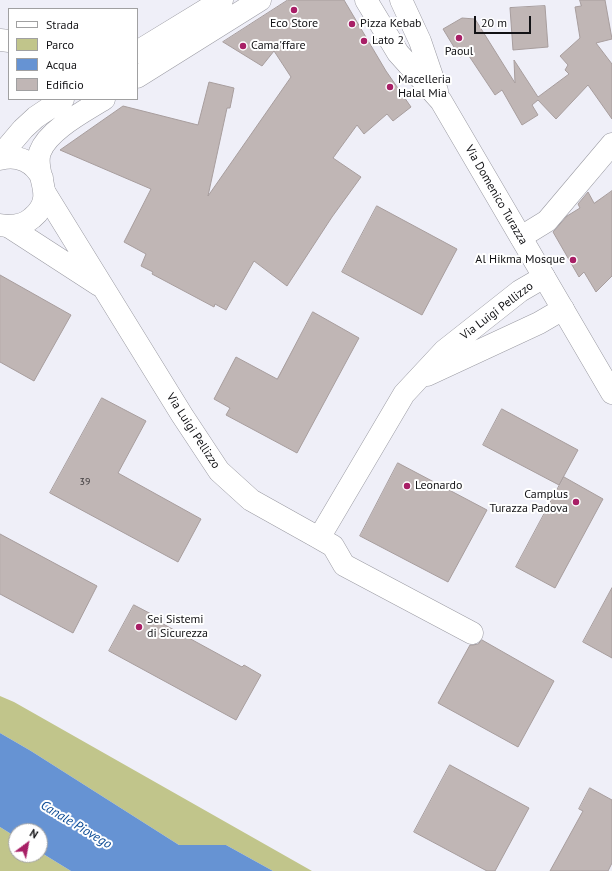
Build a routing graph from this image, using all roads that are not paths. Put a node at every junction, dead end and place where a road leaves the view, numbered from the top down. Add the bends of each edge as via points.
1 (222, 0) edge
2 (260, 0) edge
3 (366, 0) edge
4 (401, 0) edge
5 (138, 51) edge
6 (138, 76) edge
7 (62, 100) edge
8 (102, 100) edge
9 (441, 101) junction
10 (612, 144) edge
11 (0, 157) edge
12 (43, 185) junction
13 (2, 225) edge
14 (521, 237) junction
15 (544, 277) junction
16 (103, 288) junction
17 (563, 309) junction
18 (417, 379) junction
19 (612, 393) edge
20 (319, 538) junction
21 (472, 633) dead end

1 - 5 street
2 - 6 street
3 - 9 street, Via Domenico Turazza via 398,53
4 - 9 street, Via Domenico Turazza via 420,41
7 - 11 street via 36,117
8 - 12 street via 48,138 40,151 39,160
9 - 14 street, Via Domenico Turazza
10 - 14 street via 547,221
11 - 12 street via 21,159 34,166
12 - 13 street via 42,206 33,217 22,224
12 - 16 street, Via Luigi Pellizzo
13 - 16 street, Via Luigi Pellizzo
14 - 15 street, Via Domenico Turazza
15 - 17 street, Via Domenico Turazza
15 - 18 street, Via Luigi Pellizzo via 520,291 444,351
16 - 20 street, Via Luigi Pellizzo via 219,471 251,500
17 - 18 street, Via Luigi Pellizzo via 539,323
17 - 19 street, Via Domenico Turazza
18 - 20 street, Via Luigi Pellizzo via 404,394
20 - 21 street, Via Luigi Pellizzo via 333,546 344,564

